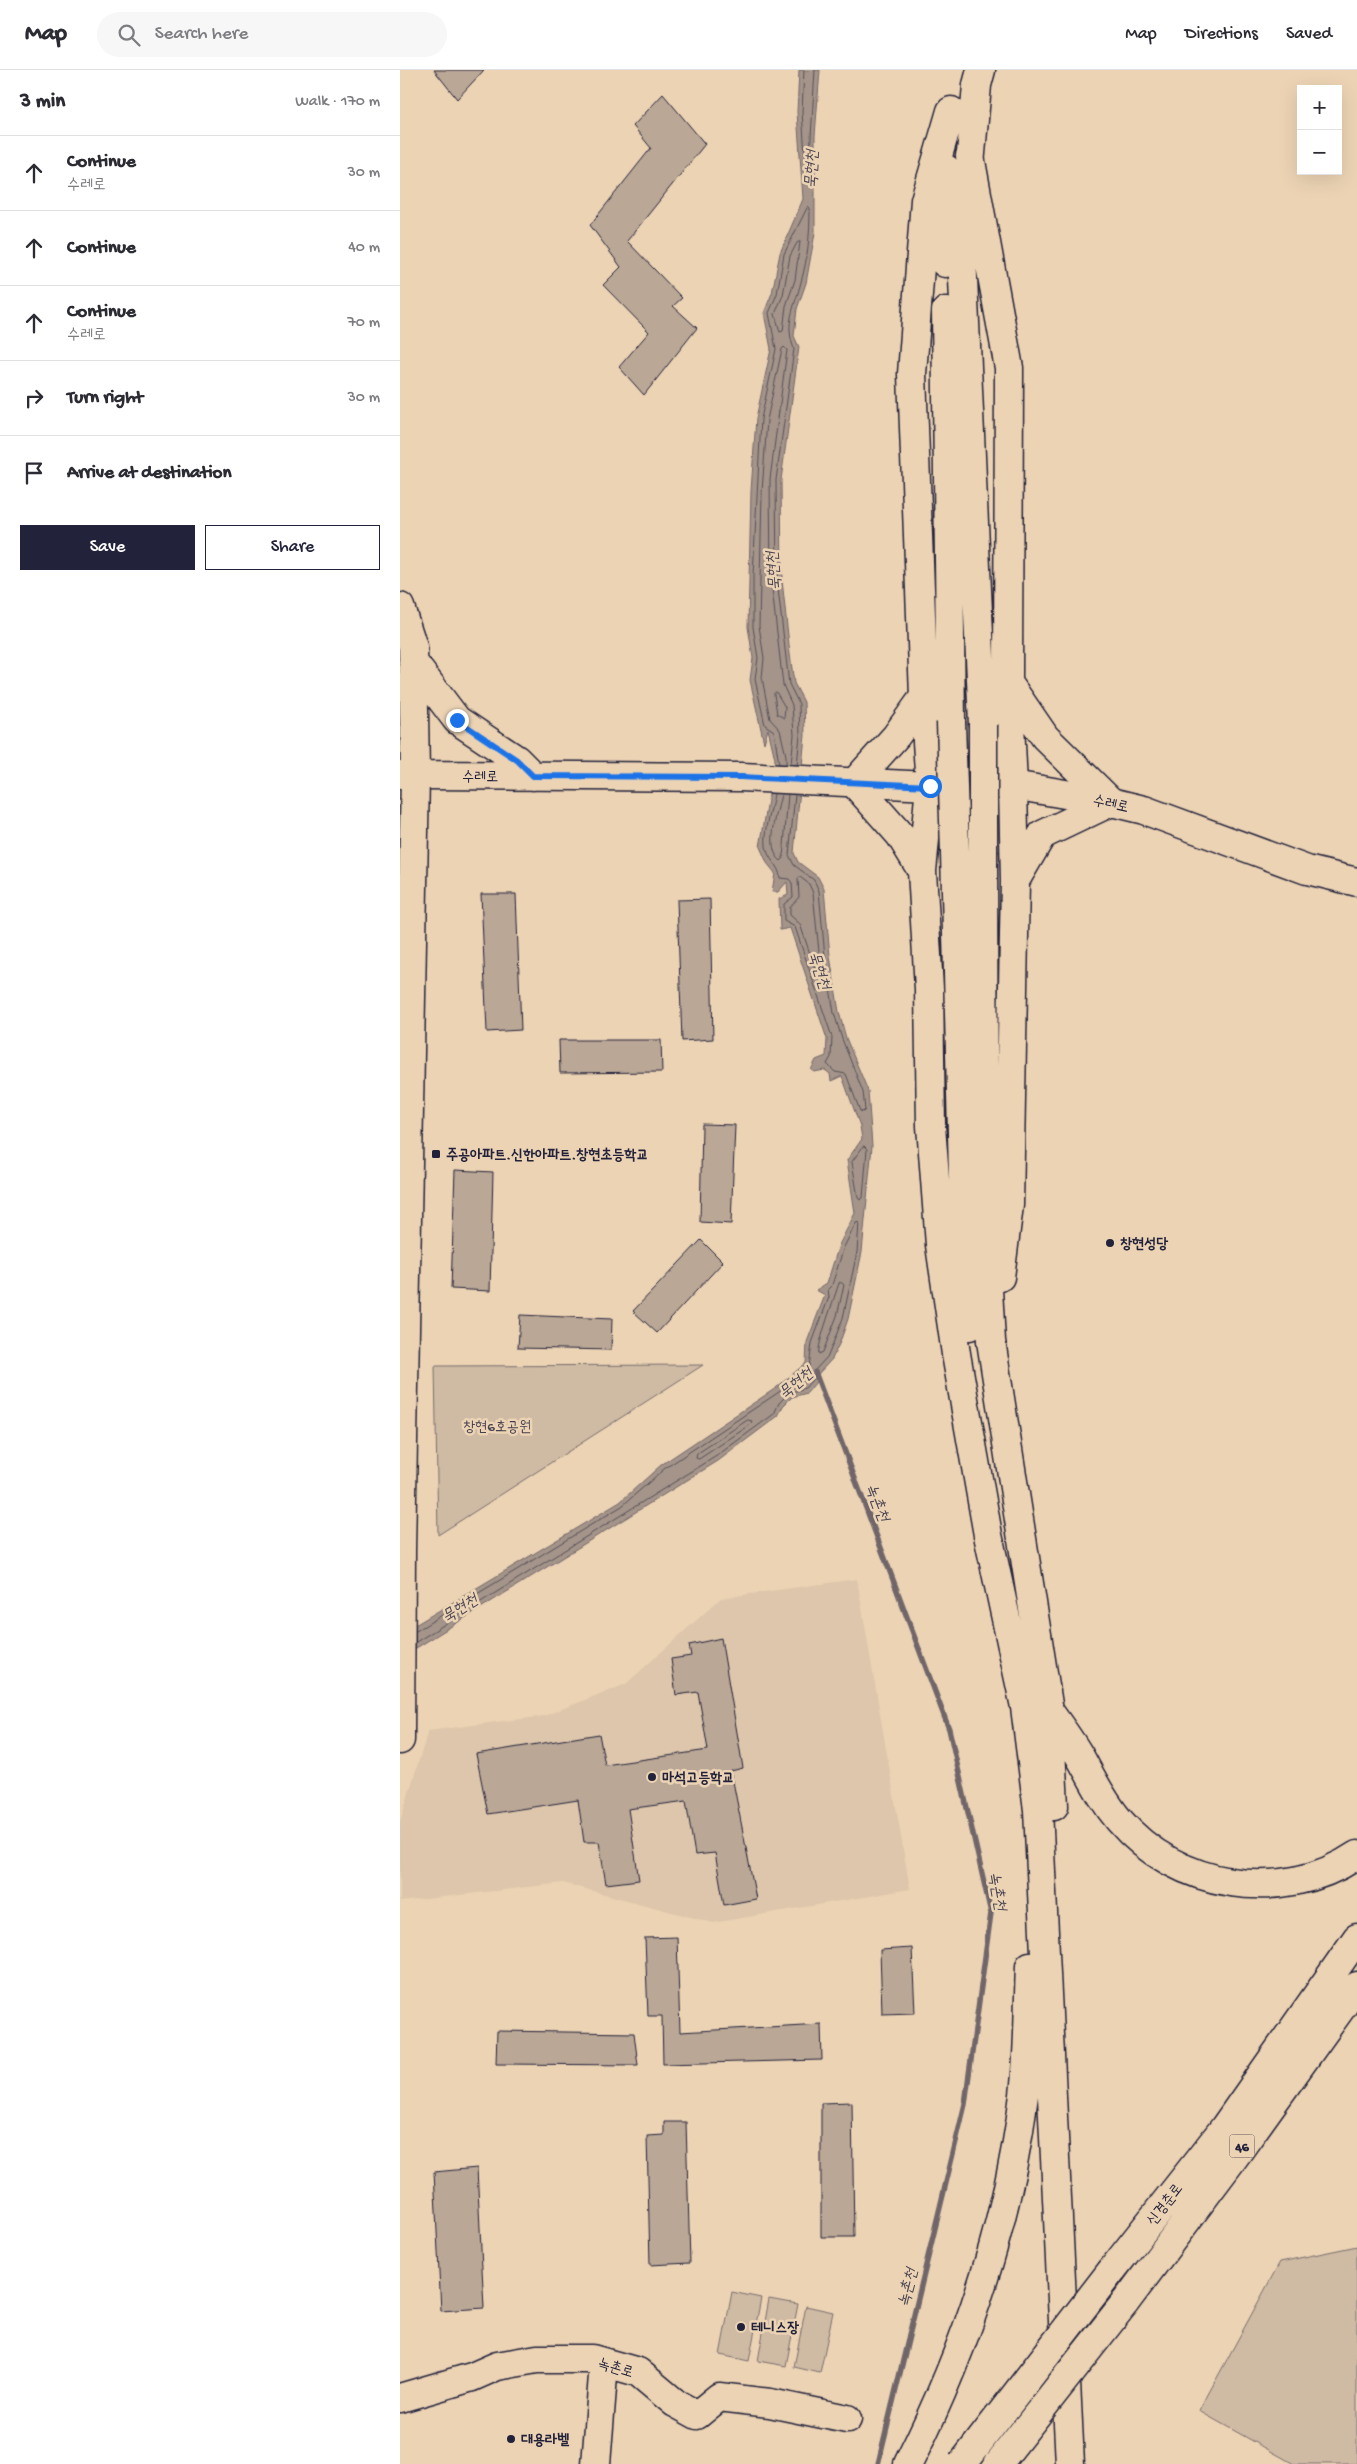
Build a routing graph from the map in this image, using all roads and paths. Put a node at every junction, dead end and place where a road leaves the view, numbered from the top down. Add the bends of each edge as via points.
1 (963, 70) edge
2 (981, 70) edge
3 (951, 111) junction
4 (970, 156) junction
5 (400, 607) edge
6 (413, 662) junction
7 (1008, 683) junction
8 (924, 697) junction
9 (400, 701) edge
10 (407, 775) edge
11 (533, 776) junction
12 (854, 783) junction
13 (1014, 785) junction
14 (930, 786) junction
15 (1111, 802) junction
16 (922, 871) junction
17 (1015, 881) junction
18 (1357, 882) edge
19 (991, 1341) junction
20 (988, 1535) junction
21 (401, 1537) edge
22 (1049, 1711) junction
23 (401, 1738) edge
24 (1038, 1810) junction
25 (1357, 1856) edge
26 (1357, 1938) edge
27 (1357, 1986) edge
28 (604, 2363) junction
29 (400, 2398) edge
30 (847, 2419) dead end
31 (596, 2464) edge
32 (908, 2464) edge
33 (962, 2464) edge
34 (998, 2464) edge
35 (1070, 2464) edge
36 (1089, 2464) edge

1 - 3 main road
2 - 4 main road
3 - 8 main road via 926,200 912,374
3 - 20 main road, bridge via 944,190 951,722 966,1294
4 - 7 main road via 1009,368
4 - 19 main road, bridge via 962,256 983,724 984,1221
5 - 6 main road via 413,647
6 - 9 main road
6 - 10 main road
6 - 11 main road via 457,720 517,760
7 - 13 main road
7 - 15 main road via 1045,737
8 - 12 main road via 896,736
8 - 14 main road
10 - 11 main road, 수레로
10 - 21 main road
11 - 12 main road, 수레로 via 741,777
12 - 14 main road, 수레로
12 - 16 main road via 900,835
13 - 14 main road, 수레로
13 - 15 main road, 수레로
13 - 17 main road
14 - 16 main road
15 - 17 main road via 1042,835
15 - 18 main road, 수레로 via 1144,810 1307,870
16 - 20 main road via 929,989 931,1126 940,1245
17 - 19 main road via 1009,1205
19 - 22 main road
20 - 24 main road via 1025,1707
21 - 23 main road
22 - 25 main road via 1079,1754 1096,1790 1119,1820 1142,1844 1170,1863 1239,1885 1280,1883 1318,1875
22 - 36 main road
24 - 32 main road via 1024,2094 999,2223 976,2305
24 - 35 main road
26 - 33 main road, 신경춘로, bridge via 1224,2128
27 - 34 main road, 신경춘로 / 46, bridge via 1124,2304
28 - 29 main road, 녹촌로 via 592,2359 505,2364
28 - 30 main road, 녹촌로 via 638,2372 674,2403 697,2415 719,2397 770,2403
28 - 31 main road

